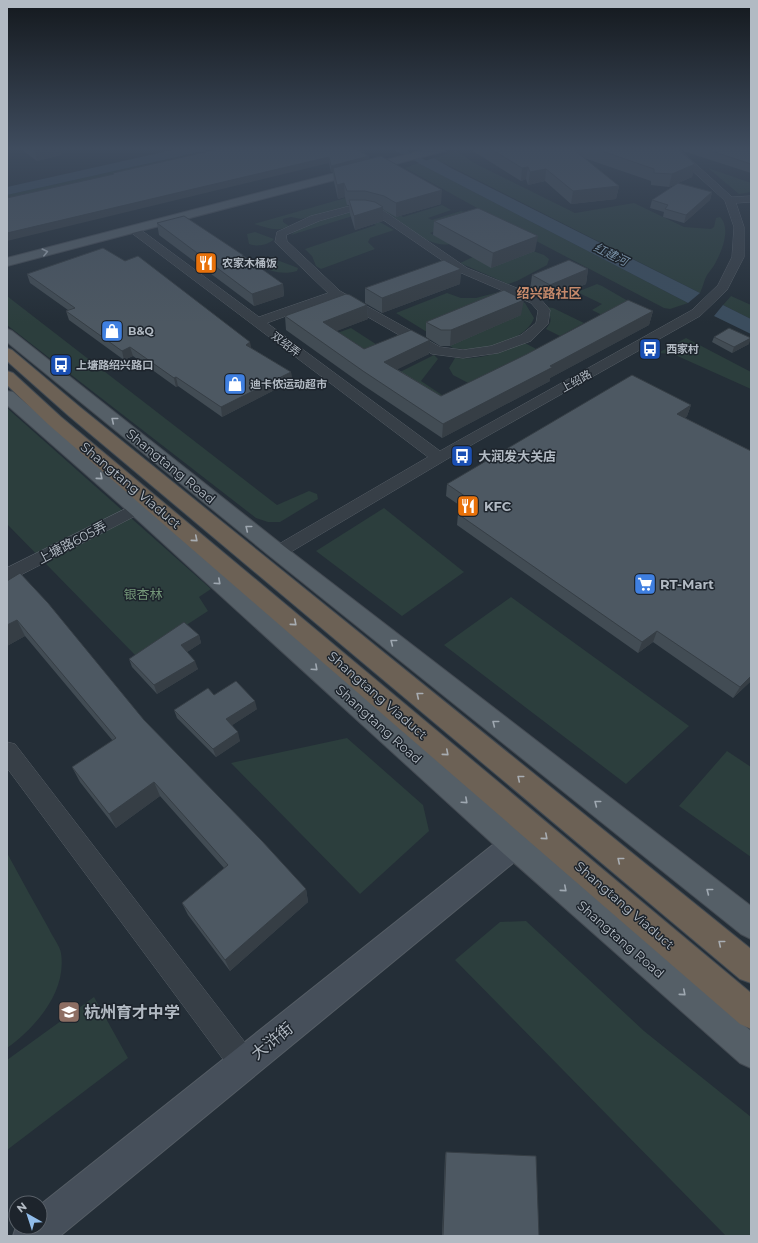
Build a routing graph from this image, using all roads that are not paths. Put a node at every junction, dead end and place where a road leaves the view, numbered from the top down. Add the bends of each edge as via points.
1 (181, 207) edge
2 (212, 207) edge
3 (732, 207) edge
4 (133, 229) junction
5 (36, 242) dead end
6 (7, 262) edge
7 (336, 294) junction
8 (257, 322) junction
9 (7, 334) edge
10 (7, 353) edge
11 (7, 376) edge
12 (7, 396) edge
13 (439, 458) junction
14 (137, 508) junction
15 (278, 552) junction
16 (7, 576) edge
17 (7, 751) edge
18 (514, 845) junction
19 (751, 924) edge
20 (751, 968) edge
21 (751, 1013) edge
22 (751, 1052) edge
23 (244, 1064) junction
24 (48, 1224) edge

1 - 5 main road
2 - 4 main road
3 - 13 street, 上绍路 via 739,228 738,257 723,287 696,313
6 -> 4 main road
4 - 8 street, 双绍弄
7 - 7 street via 281,242 281,234 296,225 331,213 365,209 380,213 462,270 535,300 544,310 542,324 526,338 493,350 463,354 437,351
7 - 8 street
8 - 13 street, 双绍弄
15 -> 9 main road, Shangtang Road
20 -> 10 highway, Shangtang Viaduct via 75,412
11 -> 21 highway, Shangtang Viaduct via 55,421
12 -> 14 main road, Shangtang Road
13 - 15 street, 上绍路
14 - 16 street, 上塘路605弄
14 -> 18 main road, Shangtang Road
19 -> 15 main road, Shangtang Road
17 - 23 street
18 -> 22 main road, Shangtang Road
18 - 23 street, 大浒街
23 - 24 street, 大浒街

